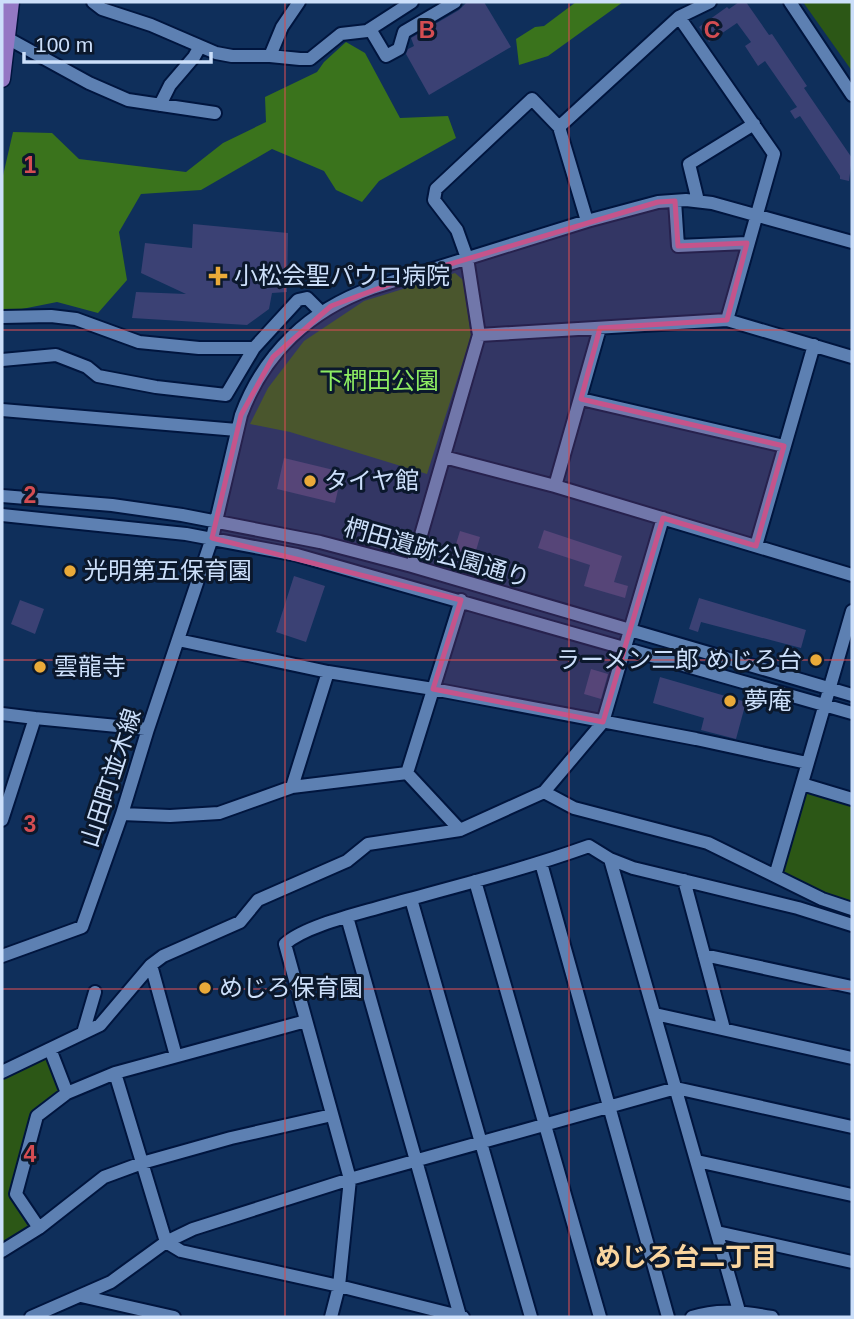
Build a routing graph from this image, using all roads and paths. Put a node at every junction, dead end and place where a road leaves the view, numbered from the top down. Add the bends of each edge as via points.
1 (11, 2) edge
2 (93, 2) edge
3 (299, 2) edge
4 (412, 2) edge
5 (455, 2) edge
6 (710, 2) edge
7 (790, 2) edge
8 (111, 6) edge
9 (679, 17) junction
10 (370, 29) junction
11 (7, 38) junction
12 (199, 47) junction
13 (270, 56) junction
14 (2, 79) edge
15 (852, 95) edge
16 (160, 105) junction
17 (215, 113) dead end
18 (754, 124) junction
19 (559, 127) junction
20 (674, 201) junction
21 (698, 201) junction
22 (756, 214) junction
23 (587, 221) junction
24 (851, 238) edge
25 (747, 243) junction
26 (467, 258) junction
27 (321, 312) junction
28 (2, 317) edge
29 (727, 320) junction
30 (600, 328) junction
31 (479, 335) junction
32 (814, 345) junction
33 (254, 348) junction
34 (852, 356) edge
35 (2, 360) edge
36 (581, 399) junction
37 (2, 410) edge
38 (237, 430) junction
39 (784, 446) junction
40 (444, 457) junction
41 (555, 486) junction
42 (7, 496) edge
43 (3, 519) edge
44 (663, 519) junction
45 (217, 521) junction
46 (212, 538) junction
47 (756, 546) junction
48 (412, 566) junction
49 (852, 575) edge
50 (461, 600) junction
51 (852, 611) edge
52 (631, 631) junction
53 (178, 640) junction
54 (627, 648) junction
55 (328, 672) junction
56 (829, 688) junction
57 (433, 689) junction
58 (852, 695) edge
59 (824, 705) junction
60 (852, 713) edge
61 (2, 714) edge
62 (35, 718) junction
63 (603, 722) junction
64 (148, 729) junction
65 (807, 763) junction
66 (407, 773) junction
67 (802, 785) junction
68 (292, 788) junction
69 (544, 792) junction
70 (852, 799) edge
71 (122, 814) junction
72 (2, 820) edge
73 (460, 830) junction
74 (610, 859) junction
75 (541, 863) junction
76 (775, 876) junction
77 (684, 880) junction
78 (475, 881) junction
79 (411, 899) junction
80 (852, 909) edge
81 (347, 917) junction
82 (852, 925) edge
83 (704, 955) junction
84 (2, 957) edge
85 (151, 965) junction
86 (852, 987) edge
87 (95, 992) dead end
88 (655, 1014) junction
89 (306, 1021) junction
90 (724, 1029) junction
91 (83, 1033) junction
92 (50, 1049) junction
93 (176, 1056) junction
94 (852, 1058) edge
95 (2, 1072) edge
96 (115, 1073) junction
97 (676, 1088) junction
98 (67, 1093) junction
99 (610, 1108) junction
100 (332, 1115) junction
101 (545, 1126) junction
102 (852, 1127) edge
103 (481, 1143) junction
104 (416, 1161) junction
105 (697, 1161) junction
106 (142, 1163) junction
107 (350, 1179) junction
108 (852, 1195) edge
109 (39, 1228) junction
110 (717, 1232) junction
111 (166, 1242) junction
112 (2, 1251) edge
113 (852, 1262) edge
114 (339, 1286) junction
115 (81, 1296) junction
116 (739, 1311) junction
117 (31, 1317) edge
118 (174, 1317) edge
119 (331, 1317) edge
120 (461, 1317) edge
121 (531, 1317) edge
122 (600, 1317) edge
123 (668, 1317) edge
124 (692, 1317) edge
125 (772, 1317) edge

1 - 11 main road
2 - 8 street
3 - 13 street
4 - 10 street
5 - 10 street via 404,33 399,49 386,56
6 - 9 street
7 - 15 street
8 - 12 street
9 - 18 street
9 - 19 street
10 - 13 street via 341,34 310,59
11 - 14 main road
11 - 16 street via 89,83 128,100
12 - 13 street via 232,57
12 - 16 street
16 - 17 street
18 - 21 street via 689,164
18 - 22 street via 774,154
19 - 23 street
19 - 26 street via 532,99 436,189 434,200 457,230
20 - 21 street, 山田町並木線
20 - 23 street, 山田町並木線
20 - 25 street via 678,246
21 - 22 street, 山田町並木線
22 - 24 street, 山田町並木線
22 - 25 street
23 - 26 street, 山田町並木線
25 - 29 street
26 - 27 street, 山田町並木線 via 362,291
26 - 31 street
27 - 33 street via 307,298 298,300
27 - 38 street, 山田町並木線 via 273,357 249,396
28 - 33 street via 76,319 139,342
29 - 30 street
29 - 32 street
30 - 31 street
30 - 36 street
31 - 40 street
32 - 34 street
32 - 39 street
33 - 35 street via 226,395 98,376 87,366 56,355
36 - 39 street
36 - 41 street
37 - 38 street
38 - 45 street, 山田町並木線
39 - 47 street
40 - 41 street
40 - 48 street
41 - 44 street
42 - 43 street
42 - 45 street, 椚田遺跡公園通り
43 - 46 street, 椚田遺跡公園通り
44 - 47 street
44 - 52 street
45 - 46 street, 山田町並木線
45 - 48 street, 椚田遺跡公園通り
46 - 50 street, 椚田遺跡公園通り via 297,555
46 - 53 street, 山田町並木線
47 - 49 street
48 - 52 street, 椚田遺跡公園通り
50 - 54 street, 椚田遺跡公園通り
50 - 57 street
51 - 56 street
52 - 54 street
52 - 56 street, 椚田遺跡公園通り
53 - 55 street
53 - 64 street, 山田町並木線
54 - 59 street, 椚田遺跡公園通り
54 - 63 street
55 - 57 street
55 - 68 street
56 - 58 street, 椚田遺跡公園通り
56 - 59 street
57 - 63 street
57 - 66 street
59 - 60 street, 椚田遺跡公園通り
59 - 65 street
61 - 62 street
62 - 64 street
62 - 72 street
63 - 65 street
63 - 69 street
64 - 71 street, 山田町並木線
65 - 67 street
66 - 68 street
66 - 73 street
67 - 70 street
67 - 76 street
68 - 71 street via 219,813
69 - 73 street
69 - 76 street via 574,808 708,843
71 - 84 street, 山田町並木線 via 82,927
73 - 85 street via 368,844 347,861 258,900 240,922
74 - 75 street via 589,846
74 - 77 street
74 - 88 street
75 - 78 street
75 - 99 street
76 - 80 street
77 - 82 street
77 - 83 street
78 - 79 street
78 - 101 street
79 - 81 street
79 - 103 street
81 - 89 street via 292,937 285,944
81 - 104 street
83 - 86 street
83 - 90 street
85 - 91 street via 100,1025
85 - 93 street
87 - 91 street
88 - 90 street
88 - 97 street
89 - 93 street
89 - 100 street
90 - 94 street
91 - 92 street
92 - 95 street
92 - 98 street
93 - 96 street
96 - 98 street
96 - 106 street
97 - 99 street
97 - 102 street
97 - 105 street
98 - 109 street via 37,1116 16,1194
99 - 101 street
99 - 123 street
100 - 106 street
100 - 107 street
101 - 103 street
101 - 122 street
103 - 104 street
103 - 121 street
104 - 107 street
104 - 120 street
105 - 108 street
105 - 110 street
106 - 109 street via 104,1177
106 - 111 street
107 - 111 street via 193,1229
107 - 114 street
109 - 112 street
110 - 113 street
110 - 116 street
111 - 114 street via 181,1251
111 - 115 street via 111,1282
114 - 119 street
114 - 120 street
115 - 117 street
115 - 118 street
116 - 124 street
116 - 125 street

